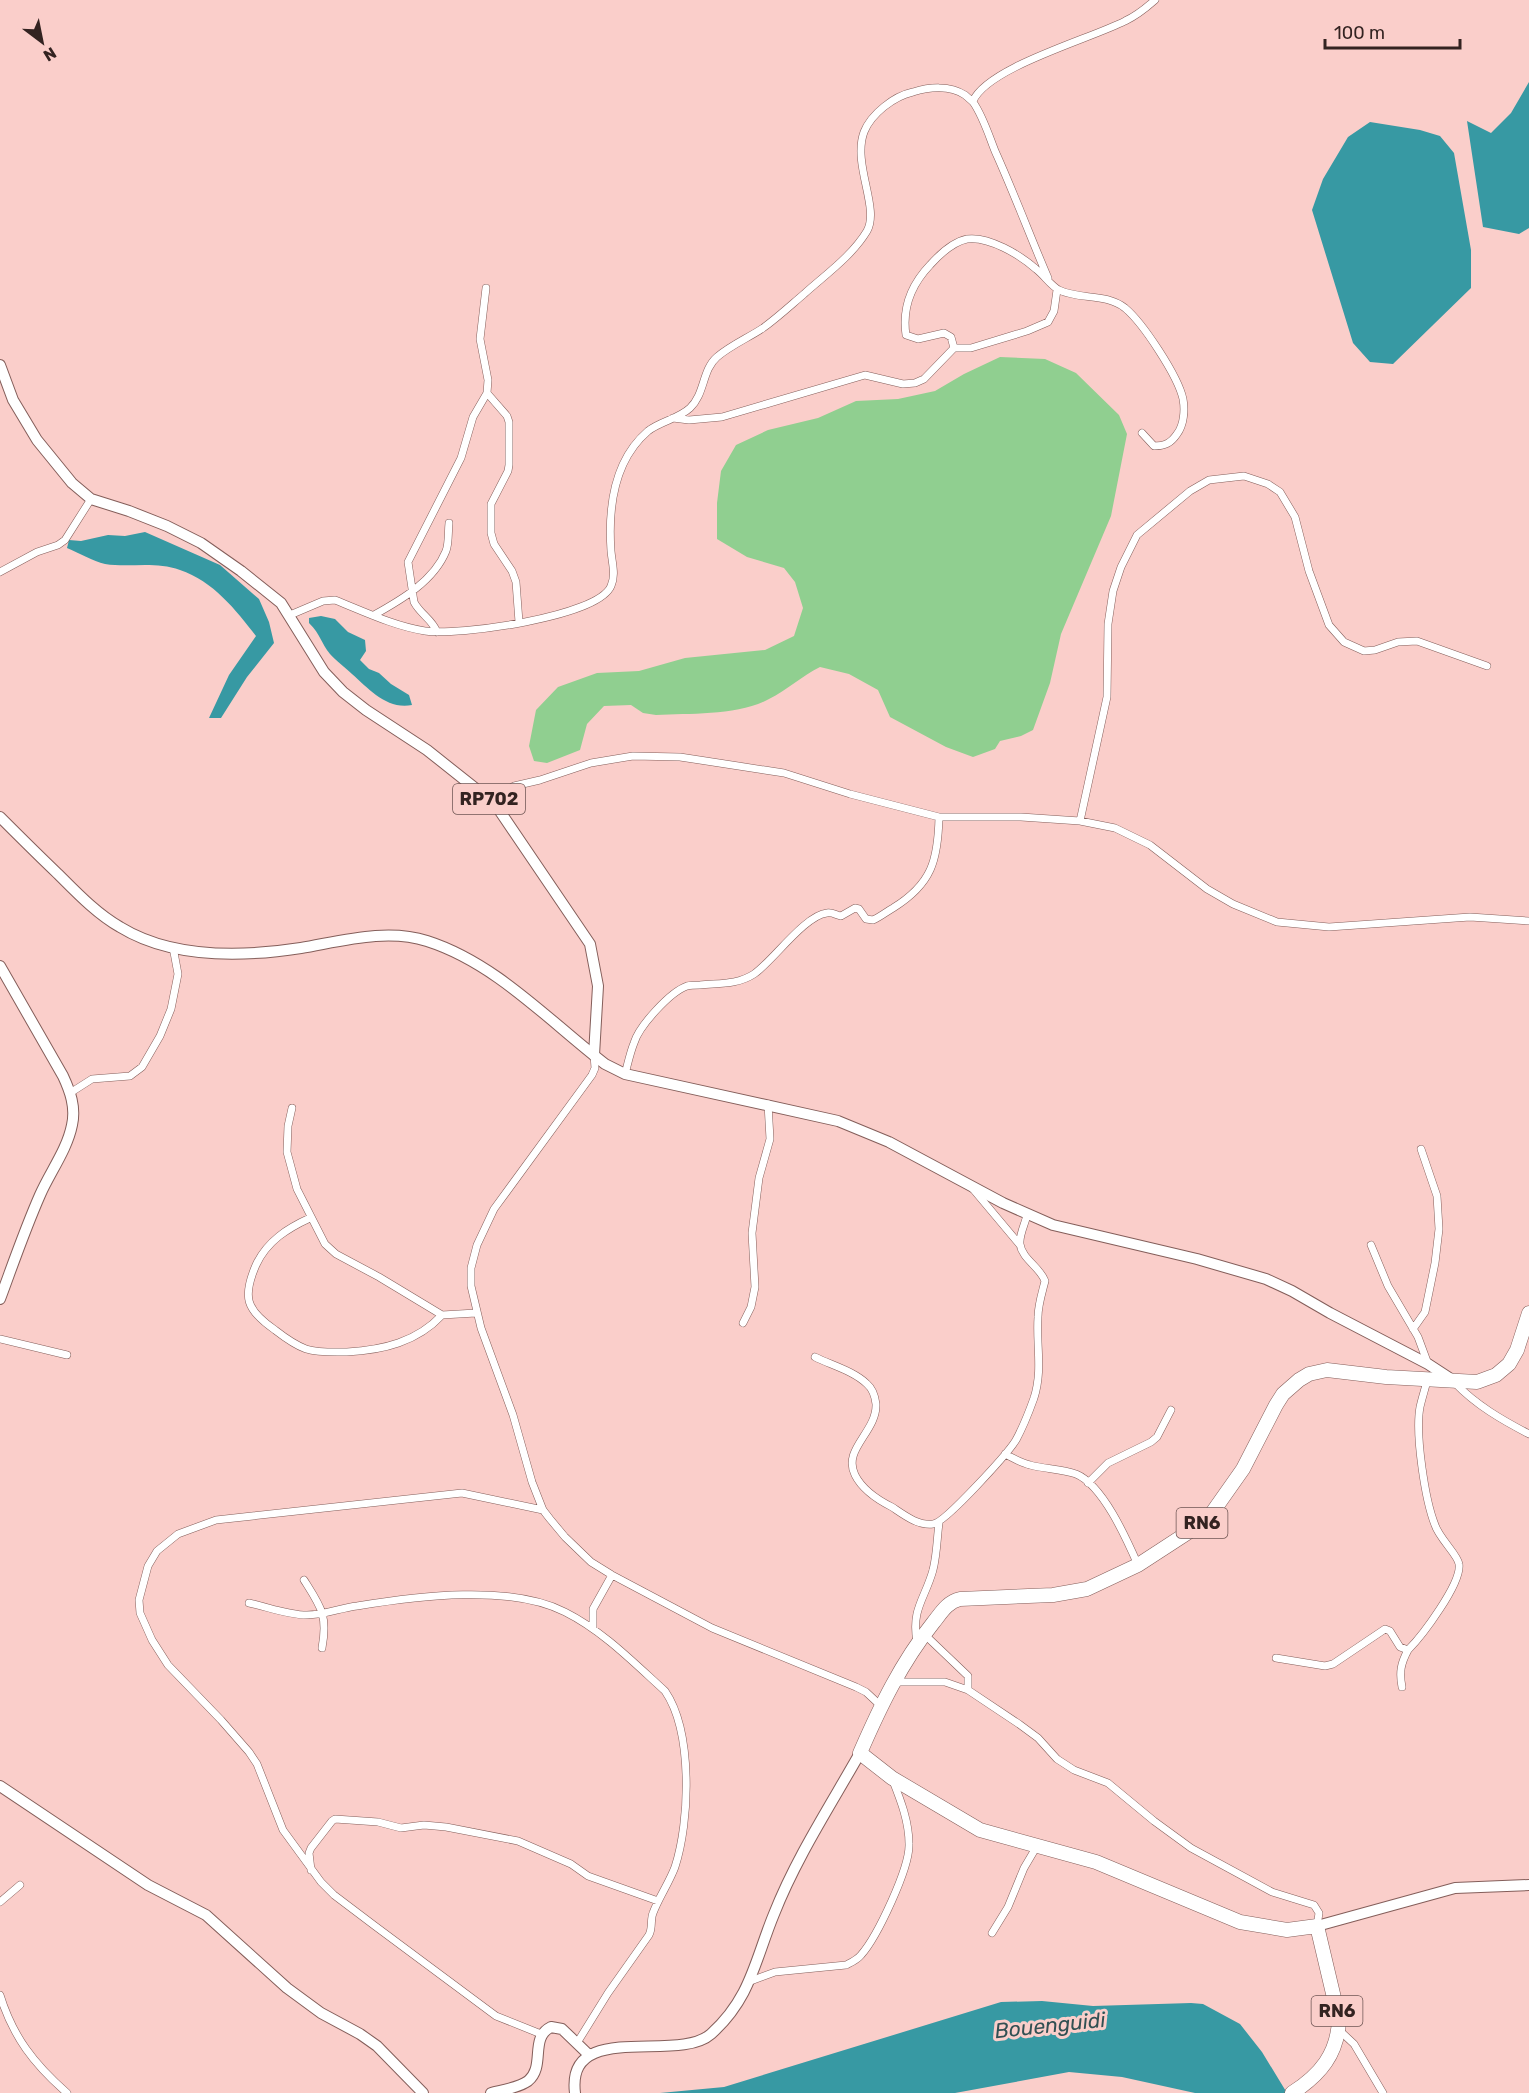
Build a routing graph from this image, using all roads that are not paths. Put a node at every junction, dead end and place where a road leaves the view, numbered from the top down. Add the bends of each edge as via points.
1 (1155, 0) edge
2 (973, 101) junction
3 (1047, 278) junction
4 (486, 288) dead end
5 (1058, 290) junction
6 (954, 348) junction
7 (0, 365) edge
8 (3, 380) edge
9 (487, 393) junction
10 (673, 418) junction
11 (1142, 433) dead end
12 (91, 499) junction
13 (449, 523) dead end
14 (0, 572) edge
15 (411, 592) junction
16 (290, 615) junction
17 (374, 615) junction
18 (519, 622) junction
19 (437, 632) junction
20 (1486, 666) dead end
21 (495, 804) junction
22 (0, 817) edge
23 (939, 817) junction
24 (1080, 821) junction
25 (1529, 921) edge
26 (172, 947) junction
27 (0, 966) edge
28 (594, 1055) junction
29 (625, 1074) junction
30 (70, 1093) junction
31 (768, 1104) junction
32 (292, 1108) dead end
33 (1421, 1149) dead end
34 (970, 1186) junction
35 (1027, 1215) junction
36 (310, 1218) junction
37 (1020, 1245) junction
38 (1371, 1245) dead end
39 (0, 1299) edge
40 (476, 1312) junction
41 (1529, 1313) edge
42 (442, 1315) junction
43 (743, 1323) dead end
44 (1413, 1329) junction
45 (0, 1339) edge
46 (67, 1355) dead end
47 (814, 1357) dead end
48 (1428, 1364) junction
49 (1427, 1380) junction
50 (1454, 1381) junction
51 (1171, 1410) dead end
52 (1529, 1434) edge
53 (1005, 1454) junction
54 (1088, 1483) junction
55 (543, 1510) junction
56 (939, 1522) junction
57 (1138, 1565) junction
58 (612, 1575) junction
59 (304, 1580) dead end
60 (249, 1603) dead end
61 (593, 1609) junction
62 (324, 1614) junction
63 (578, 1621) junction
64 (593, 1628) junction
65 (921, 1638) junction
66 (322, 1648) dead end
67 (1408, 1650) junction
68 (1276, 1658) dead end
69 (894, 1682) junction
70 (1402, 1687) dead end
71 (968, 1690) junction
72 (881, 1706) junction
73 (860, 1754) junction
74 (892, 1779) junction
75 (0, 1786) edge
76 (1037, 1846) junction
77 (311, 1870) junction
78 (20, 1885) dead end
79 (1529, 1885) edge
80 (658, 1901) junction
81 (0, 1902) edge
82 (1317, 1926) junction
83 (992, 1933) dead end
84 (748, 1982) junction
85 (0, 1995) edge
86 (1339, 2030) junction
87 (541, 2034) junction
88 (577, 2043) junction
89 (589, 2055) junction
90 (1298, 2089) edge
91 (67, 2093) edge
92 (423, 2093) edge
93 (492, 2093) edge
94 (575, 2093) edge
95 (1383, 2093) edge

1 - 2 street via 1126,21 1059,47 989,82
2 - 3 street
2 - 10 street via 955,90 932,88 909,93 889,103 876,116 865,129 861,142 860,165 871,222 866,233 840,263 764,327 713,360 696,400
3 - 5 street
3 - 6 street via 1018,255 996,244 967,239 940,255 910,292 906,335 918,339 944,333 951,337
4 - 9 street via 480,339
5 - 6 street via 1048,322 971,348
5 - 11 street via 1112,301 1126,309 1170,369 1184,400 1181,428 1162,446 1150,444
6 - 10 street via 924,379 915,383 865,375 722,417
7 - 8 main road, RP702
8 - 12 main road, RP702 via 37,440 72,483
9 - 15 street via 473,417 461,458 408,562
9 - 18 street via 509,422 509,465 491,504 491,533 516,582
10 - 18 street via 661,422 636,444 617,480 609,514 614,578 607,593 586,607
12 - 14 street via 65,540
12 - 16 main road, RP702 via 167,525 201,543 259,585
13 - 15 street via 448,544 439,563
15 - 17 street
15 - 19 street via 416,607
16 - 17 street via 335,600
16 - 21 main road, RP702 via 319,665 343,692
17 - 19 street via 403,626
18 - 19 street
20 - 24 street via 1417,641 1364,651 1344,642 1329,625 1295,517 1280,492 1245,476 1209,480 1137,535 1121,567 1108,624 1107,697
21 - 23 street via 514,786 591,763 633,756 680,757 784,773
21 - 28 main road, RP702 via 590,944 598,986
22 - 26 main road via 94,909 120,927
23 - 24 street
23 - 29 street via 934,865 915,892 873,920 866,919 855,908 841,916 822,915 783,945 761,969 740,981 678,991 641,1029
24 - 25 street via 1133,836 1207,889 1277,922 1329,927 1470,917
26 - 28 main road via 233,953 278,951 379,936 426,941 492,973
26 - 30 street via 178,974 171,1009 142,1067 130,1076 92,1079
27 - 30 main road
28 - 29 main road
28 - 40 street via 592,1075 481,1232 471,1268
29 - 31 main road
30 - 39 main road via 74,1107 72,1125 40,1194
31 - 34 main road via 860,1130
31 - 43 street via 770,1139 759,1178 752,1233 754,1298
32 - 36 street via 286,1152
33 - 44 street via 1437,1196 1439,1229 1425,1312
34 - 35 main road
34 - 37 street
35 - 37 street
35 - 48 main road via 1266,1280
36 - 42 street via 320,1238 336,1254
36 - 42 street via 276,1237 252,1274 249,1304 265,1323 306,1349 337,1352 381,1349 412,1338
37 - 53 street via 1045,1281 1037,1317 1040,1364 1034,1397 1016,1440
38 - 44 street via 1388,1286
40 - 42 street
40 - 55 street
41 - 50 highway, RN6 via 1509,1364 1496,1375 1477,1382
44 - 48 street
45 - 46 street
47 - 56 street via 862,1380 873,1391 876,1413 855,1448 855,1476 879,1499 915,1521
48 - 50 main road
49 - 50 highway, RN6
49 - 57 highway, RN6 via 1327,1370 1299,1380 1275,1405 1244,1469 1212,1513
49 - 67 street via 1419,1409 1420,1453 1434,1525 1459,1562 1459,1571 1446,1598
50 - 52 street via 1476,1402
51 - 54 street via 1157,1437 1108,1463
53 - 54 street via 1029,1465 1078,1475
53 - 56 street
54 - 57 street via 1118,1521
55 - 58 street via 591,1562
55 - 77 street via 462,1493 365,1502 216,1520 178,1534 157,1551 148,1566 139,1600 140,1613 153,1640 168,1665 249,1752 283,1830
56 - 65 street via 934,1567 914,1625
57 - 65 highway, RN6 via 1087,1589 1053,1595 955,1600
58 - 61 street
58 - 72 street via 712,1628 856,1687
59 - 62 street
60 - 62 street via 304,1615
61 - 63 street
61 - 64 street
62 - 63 street via 422,1598 493,1594 545,1604
62 - 66 street
63 - 64 street
64 - 80 street via 665,1691 677,1716 686,1763 686,1799 675,1867
65 - 69 highway, RN6
65 - 71 street via 968,1676
67 - 68 street via 1400,1647 1385,1629 1333,1664
67 - 70 street via 1399,1673
69 - 71 street via 945,1683
69 - 72 highway, RN6
71 - 82 street via 1038,1738 1057,1759 1108,1783 1191,1848 1272,1892 1314,1905 1319,1914
72 - 73 highway, RN6
73 - 74 highway
73 - 84 main road via 805,1849
74 - 76 highway via 971,1825
74 - 84 street via 904,1809 910,1846 901,1881 869,1945 846,1965 775,1972
75 - 92 main road via 148,1886 206,1915 305,2002 377,2046
76 - 82 highway via 1096,1862 1240,1923 1287,1929
76 - 83 street
77 - 80 street via 311,1848 336,1819 401,1828 446,1827 518,1841 571,1864 588,1876
77 - 87 street via 334,1895 496,2016
78 - 81 street
79 - 82 main road via 1455,1888
80 - 88 street via 649,1935
82 - 86 highway, RN6
84 - 89 main road via 738,2005 707,2037 691,2043 607,2049
85 - 91 street via 30,2056
86 - 90 highway, RN6 via 1331,2055 1312,2079
86 - 95 street via 1354,2044
87 - 88 main road via 551,2027 557,2028
87 - 93 main road via 533,2075 520,2086
88 - 89 main road
89 - 94 main road via 578,2066

